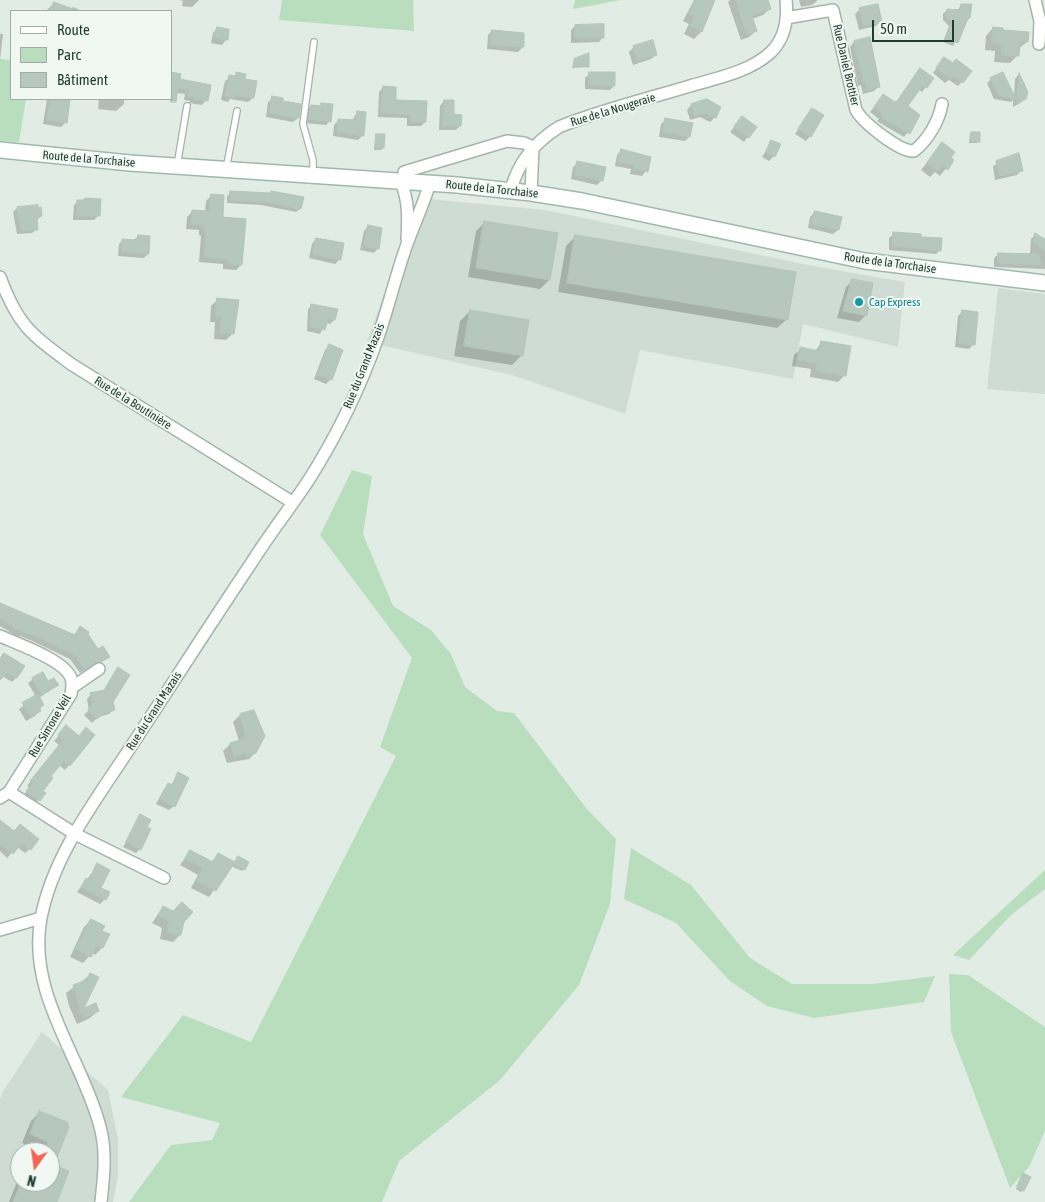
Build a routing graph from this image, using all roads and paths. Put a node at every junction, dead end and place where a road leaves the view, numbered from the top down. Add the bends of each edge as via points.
1 (786, 0) edge
2 (1035, 0) edge
3 (832, 5) edge
4 (786, 18) junction
5 (314, 42) dead end
6 (1039, 44) dead end
7 (942, 104) dead end
8 (187, 106) dead end
9 (237, 110) dead end
10 (533, 147) junction
11 (0, 150) edge
12 (176, 166) junction
13 (226, 170) junction
14 (312, 177) junction
15 (403, 177) junction
16 (430, 184) junction
17 (511, 190) junction
18 (531, 193) junction
19 (406, 246) junction
20 (979, 273) junction
21 (1045, 275) edge
22 (0, 278) edge
23 (1045, 283) edge
24 (292, 502) junction
25 (0, 636) edge
26 (99, 669) dead end
27 (73, 687) junction
28 (5, 795) edge
29 (75, 834) junction
30 (164, 878) dead end
31 (41, 918) junction
32 (0, 930) edge
33 (101, 1202) edge

1 - 4 street, Rue de la Nougeraie
2 - 6 street via 1040,21
3 - 4 street, Rue Daniel Brottier
3 - 7 street, Rue Daniel Brottier via 854,105 864,121 904,150 914,151 937,122
4 - 10 street, Rue de la Nougeraie via 782,36 772,51 752,65 732,74 572,122 550,133
5 - 14 lane via 303,124 313,160
8 - 12 lane
9 - 13 lane
10 - 15 street via 507,141
10 - 17 street, Rue de la Nougeraie via 524,157
10 - 18 street
11 - 12 main road, Route de la Torchaise
12 - 13 main road, Route de la Torchaise
13 - 14 main road, Route de la Torchaise
14 - 15 main road, Route de la Torchaise
15 - 16 main road, Route de la Torchaise
15 - 19 street, Rue du Grand Mazais via 409,208
16 - 17 main road, Route de la Torchaise
16 - 19 street, Rue du Grand Mazais
17 - 18 main road, Route de la Torchaise
18 - 20 main road, Route de la Torchaise via 856,259
19 - 24 street, Rue du Grand Mazais via 377,340 353,399 310,478
20 - 21 main road, Route de la Torchaise
20 - 23 main road, Route de la Torchaise
22 - 24 street, Rue de la Boutinière via 20,321 41,341 80,369
24 - 29 street, Rue du Grand Mazais
25 - 27 street, Rue Simone Veil via 67,671
26 - 27 street
27 - 28 street, Rue Simone Veil
28 - 29 street, Rue Simone Veil
29 - 30 street, Rue Simone Veil
29 - 31 street, Rue du Grand Mazais
31 - 32 street
31 - 33 street, Rue du Grand Mazais via 39,952 50,1007 90,1093 100,1126 105,1170

